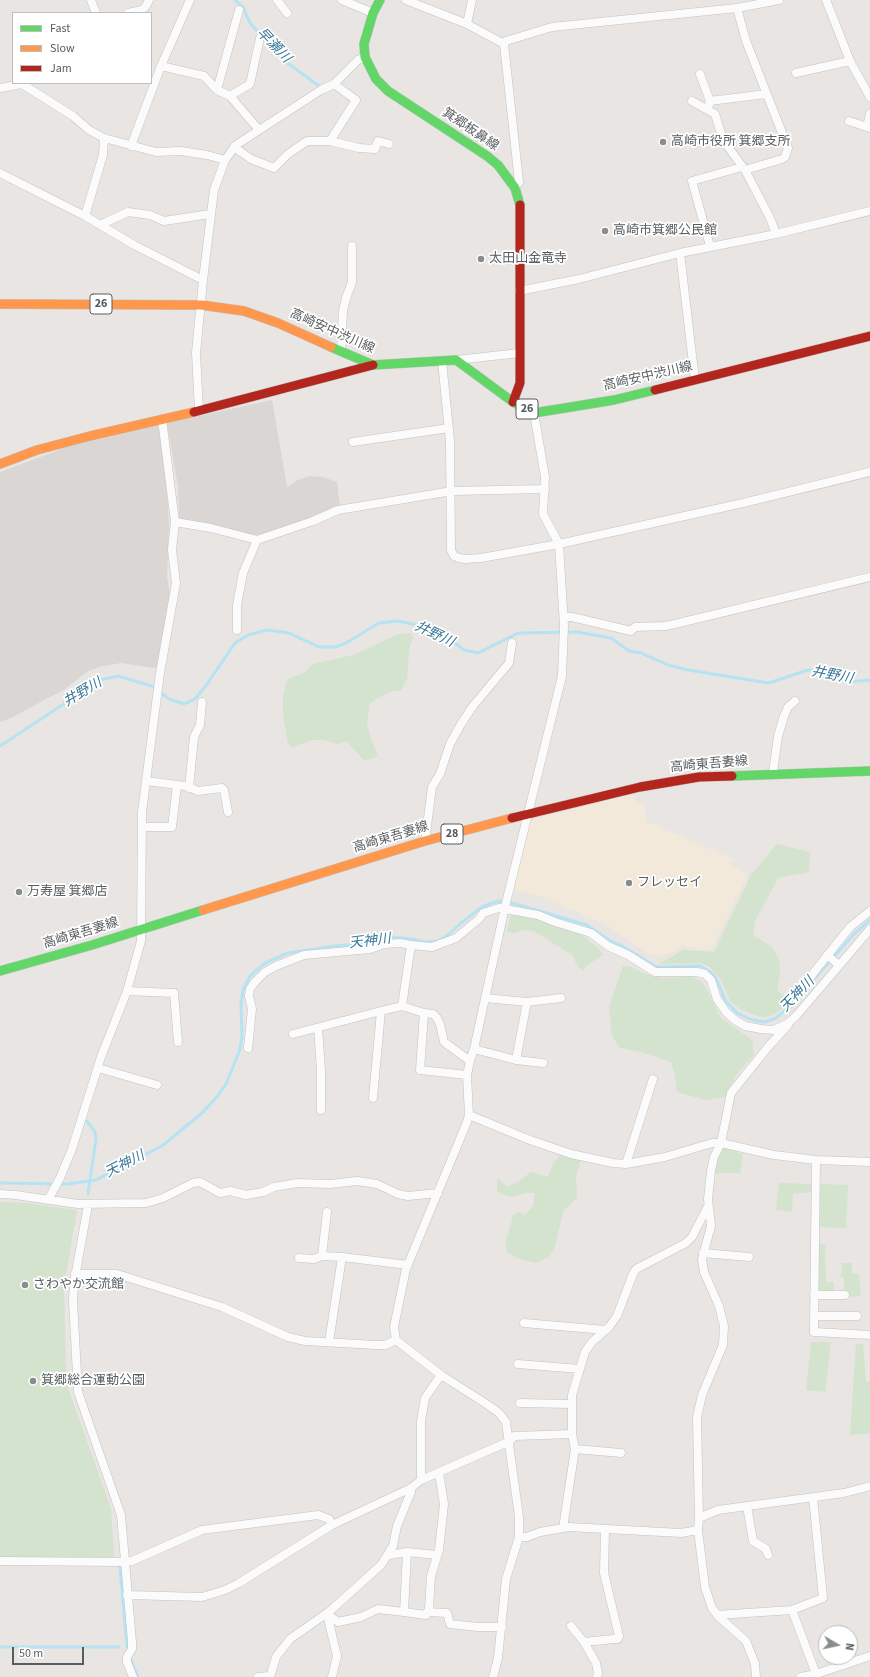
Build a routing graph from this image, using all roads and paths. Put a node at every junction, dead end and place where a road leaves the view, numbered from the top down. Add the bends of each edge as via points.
1 (91, 0) edge
2 (149, 0) edge
3 (190, 0) edge
4 (277, 0) edge
5 (342, 0) edge
6 (380, 0) edge
7 (406, 0) edge
8 (472, 0) edge
9 (780, 0) edge
10 (826, 0) edge
11 (737, 8) junction
12 (239, 10) dead end
13 (96, 12) edge
14 (133, 12) edge
15 (287, 13) dead end
16 (373, 13) junction
17 (467, 24) junction
18 (260, 38) dead end
19 (504, 44) junction
20 (365, 57) junction
21 (850, 61) junction
22 (157, 71) edge
23 (796, 73) dead end
24 (700, 74) dead end
25 (18, 84) edge
26 (24, 84) edge
27 (334, 84) junction
28 (0, 88) edge
29 (218, 90) junction
30 (766, 94) junction
31 (230, 96) junction
32 (870, 97) edge
33 (692, 101) dead end
34 (709, 105) junction
35 (870, 114) edge
36 (849, 121) dead end
37 (869, 127) edge
38 (259, 130) junction
39 (104, 138) junction
40 (330, 141) junction
41 (389, 144) dead end
42 (131, 146) junction
43 (234, 148) junction
44 (225, 160) junction
45 (743, 169) junction
46 (0, 173) edge
47 (515, 188) junction
48 (870, 211) edge
49 (210, 214) junction
50 (85, 216) junction
51 (100, 225) junction
52 (776, 234) junction
53 (352, 246) dead end
54 (710, 246) junction
55 (680, 253) junction
56 (203, 280) junction
57 (519, 291) junction
58 (0, 304) edge
59 (201, 305) junction
60 (870, 336) edge
61 (341, 351) junction
62 (520, 353) junction
63 (456, 360) junction
64 (442, 361) junction
65 (374, 365) junction
66 (695, 380) junction
67 (513, 402) junction
68 (199, 411) junction
69 (534, 413) junction
70 (162, 419) junction
71 (449, 428) junction
72 (352, 442) dead end
73 (0, 464) edge
74 (870, 472) edge
75 (545, 489) junction
76 (452, 491) junction
77 (175, 522) junction
78 (258, 540) junction
79 (559, 544) junction
80 (870, 577) edge
81 (564, 617) junction
82 (237, 630) dead end
83 (512, 643) dead end
84 (795, 701) dead end
85 (202, 702) dead end
86 (870, 771) edge
87 (773, 773) junction
88 (146, 781) junction
89 (177, 784) junction
90 (190, 788) junction
91 (228, 812) dead end
92 (528, 813) junction
93 (142, 827) junction
94 (425, 841) junction
95 (505, 908) junction
96 (870, 911) edge
97 (142, 928) junction
98 (870, 929) edge
99 (411, 945) junction
100 (828, 956) junction
101 (838, 964) junction
102 (0, 971) edge
103 (811, 976) dead end
104 (127, 991) junction
105 (485, 998) junction
106 (561, 998) dead end
107 (527, 1002) junction
108 (402, 1006) junction
109 (381, 1010) junction
110 (424, 1013) junction
111 (797, 1015) junction
112 (318, 1028) junction
113 (293, 1034) dead end
114 (178, 1042) dead end
115 (248, 1048) dead end
116 (474, 1050) junction
117 (516, 1060) junction
118 (470, 1061) junction
119 (544, 1063) dead end
120 (98, 1068) junction
121 (467, 1075) junction
122 (653, 1079) dead end
123 (157, 1085) dead end
124 (373, 1098) dead end
125 (322, 1110) dead end
126 (469, 1115) junction
127 (721, 1143) junction
128 (816, 1160) junction
129 (870, 1162) edge
130 (626, 1164) junction
131 (438, 1193) junction
132 (0, 1194) edge
133 (48, 1200) junction
134 (88, 1205) junction
135 (708, 1206) junction
136 (327, 1212) dead end
137 (703, 1253) junction
138 (322, 1256) junction
139 (342, 1256) junction
140 (749, 1257) dead end
141 (299, 1258) dead end
142 (408, 1265) junction
143 (75, 1274) junction
144 (814, 1295) junction
145 (844, 1295) dead end
146 (814, 1316) junction
147 (857, 1316) dead end
148 (524, 1323) dead end
149 (605, 1330) junction
150 (870, 1335) edge
151 (396, 1340) junction
152 (329, 1342) junction
153 (518, 1364) dead end
154 (580, 1369) junction
155 (441, 1375) junction
156 (520, 1403) dead end
157 (572, 1404) junction
158 (572, 1434) junction
159 (510, 1441) junction
160 (575, 1449) junction
161 (620, 1453) dead end
162 (439, 1473) junction
163 (421, 1480) junction
164 (870, 1486) edge
165 (411, 1488) junction
166 (813, 1497) junction
167 (747, 1506) junction
168 (699, 1518) junction
169 (332, 1524) junction
170 (563, 1528) junction
171 (605, 1529) junction
172 (698, 1530) junction
173 (519, 1537) junction
174 (407, 1552) junction
175 (388, 1555) junction
176 (437, 1555) junction
177 (768, 1555) dead end
178 (0, 1561) edge
179 (124, 1562) junction
180 (127, 1595) junction
181 (792, 1610) junction
182 (404, 1612) junction
183 (428, 1612) junction
184 (327, 1614) junction
185 (717, 1615) junction
186 (502, 1626) junction
187 (571, 1626) dead end
188 (584, 1642) junction
189 (870, 1656) edge
190 (816, 1674) junction
191 (133, 1677) edge
192 (258, 1677) edge
193 (332, 1677) edge
194 (493, 1677) edge
195 (597, 1677) edge
196 (756, 1677) edge
197 (801, 1677) edge

1 - 13 street
2 - 14 street via 142,10
3 - 22 street
4 - 15 street
5 - 16 street
6 - 16 main road, 箕郷板鼻線
7 - 17 street
8 - 17 street
9 - 11 street
10 - 21 street
11 - 19 street via 552,27 512,38
11 - 30 street via 746,41
12 - 29 street
16 - 20 main road, 箕郷板鼻線 via 364,44
17 - 19 street
18 - 31 street via 250,84
19 - 47 street via 519,182
20 - 27 street via 358,60
20 - 47 main road, 箕郷板鼻線 via 376,79 388,91 487,156 498,165
21 - 23 street
21 - 32 street
22 - 29 street via 204,76
22 - 42 street
24 - 34 street
25 - 28 street
26 - 39 street
27 - 38 street
27 - 40 street via 356,100
29 - 31 street
30 - 34 street
30 - 45 street via 788,148 787,153 782,159
31 - 38 street
33 - 34 street
34 - 45 street via 715,114 723,140
35 - 37 street
36 - 37 street
38 - 43 street
39 - 42 street
39 - 50 street via 103,155
40 - 41 street via 375,149 378,140
40 - 43 street via 307,141 274,168 251,159
42 - 44 street via 156,152 181,151
43 - 44 street
44 - 49 street via 214,190
45 - 52 street
45 - 54 street via 692,181
46 - 50 street
47 - 57 main road, 箕郷板鼻線 via 521,212
48 - 52 street
49 - 51 street via 164,221 150,215 128,212
49 - 56 street
50 - 51 street
51 - 56 street
52 - 54 street
53 - 61 street via 352,282 343,311
54 - 55 street
55 - 57 street via 579,279
55 - 66 street
56 - 59 street
57 - 62 main road, 箕郷板鼻線
58 - 59 main road, 高崎安中渋川線 / 26
59 - 61 main road, 高崎安中渋川線 / 26 via 261,316
59 - 68 street via 196,369
60 - 66 main road, 高崎安中渋川線 / 26
61 - 65 main road, 高崎安中渋川線 / 26
62 - 63 street
62 - 67 main road, 箕郷板鼻線 via 520,383
63 - 64 main road, 高崎安中渋川線 / 26
63 - 67 main road, 26
64 - 65 main road, 高崎安中渋川線 / 26
64 - 71 street
65 - 68 main road
66 - 69 main road, 高崎安中渋川線 / 26 via 614,400
67 - 69 main road, 26
68 - 70 main road
69 - 75 street via 544,467
70 - 73 main road via 37,450
70 - 77 street
71 - 72 street
71 - 76 street
74 - 79 street
75 - 76 street
75 - 79 street via 542,514
76 - 78 street via 338,510
76 - 79 street via 454,556 465,559 480,558
77 - 78 street
77 - 88 street via 172,550 176,592 159,684
78 - 82 street via 243,573 237,605
79 - 81 street
80 - 81 street via 666,626 635,627 632,631
81 - 92 street via 562,676
83 - 94 street via 509,663 473,706 450,744 440,774 432,787
84 - 87 street via 788,707 784,716 778,736
85 - 90 street via 200,725 194,737
86 - 87 main road, 高崎東吾妻線 / 28
87 - 92 main road, 高崎東吾妻線 / 28 via 670,781
88 - 89 street
88 - 93 street
89 - 90 street
89 - 93 street via 172,827
90 - 91 street via 222,788
92 - 94 main road, 高崎東吾妻線 / 28
92 - 95 street
93 - 97 street
94 - 97 main road, 高崎東吾妻線 / 28
95 - 99 street via 483,913 456,938 446,942 432,947
95 - 105 street
95 - 111 street via 538,915 591,933 608,946 628,955 654,972 705,974 711,980 717,999 726,1012 745,1026 774,1030
96 - 100 street via 850,927
97 - 102 main road, 高崎東吾妻線 / 28
97 - 104 street via 140,948
98 - 101 street
99 - 108 street
99 - 115 street via 385,944 370,949 304,955 265,972 250,989 252,1009
100 - 101 street
100 - 103 street
101 - 111 street
104 - 114 street via 174,993
104 - 120 street
105 - 107 street
105 - 116 street
106 - 107 street
107 - 117 street
108 - 109 street
108 - 110 street
109 - 112 street
109 - 124 street
110 - 118 street via 433,1014 437,1018 444,1042
110 - 121 street via 420,1070
111 - 127 street via 731,1093
112 - 113 street
112 - 125 street
116 - 117 street
116 - 118 street
117 - 119 street
118 - 121 street
120 - 123 street
120 - 133 street via 81,1123 60,1178
121 - 126 street
122 - 130 street
126 - 130 street via 571,1154
126 - 131 street
127 - 128 street via 767,1154
127 - 130 street
127 - 135 street via 714,1157
128 - 129 street
128 - 144 street
131 - 134 street via 408,1196 377,1184 357,1181 330,1184 297,1183 246,1195 230,1191 220,1193 200,1182 146,1203
131 - 142 street
132 - 133 street
133 - 134 street
134 - 143 street
135 - 137 street via 711,1226
135 - 149 street via 692,1238 636,1269 617,1316
136 - 138 street
137 - 140 street
137 - 168 street via 704,1272 719,1306 724,1326 723,1345 702,1395 697,1417
138 - 139 street
138 - 141 street via 314,1259
139 - 142 street
139 - 152 street
142 - 151 street via 394,1327
143 - 152 street via 117,1274 222,1307 288,1337
143 - 179 street via 73,1301 78,1392 120,1515
144 - 145 street
144 - 146 street
146 - 147 street
146 - 150 street via 814,1332
148 - 149 street
149 - 154 street via 588,1347
151 - 152 street via 380,1345
151 - 155 street
153 - 154 street
154 - 157 street via 572,1395
155 - 159 street via 499,1413 506,1422
155 - 163 street via 425,1398 421,1421
156 - 157 street
157 - 158 street
158 - 159 street via 514,1436
158 - 160 street
159 - 162 street
159 - 173 street
160 - 161 street
160 - 170 street
162 - 163 street
162 - 176 street via 444,1504
163 - 165 street
164 - 166 street
165 - 169 street
165 - 175 street
166 - 167 street
166 - 181 street via 823,1598
167 - 168 street via 718,1510
167 - 177 street via 753,1541 766,1549
168 - 172 street
169 - 179 street via 328,1519 318,1515 202,1530 132,1561
169 - 180 street via 239,1583 210,1596
170 - 171 street
170 - 173 street
171 - 172 street via 681,1533
171 - 188 street via 604,1573 619,1636 618,1639
172 - 185 street via 705,1587
173 - 186 street via 506,1579
174 - 175 street
174 - 176 street
174 - 182 street
175 - 184 street via 381,1565
176 - 183 street via 431,1576
178 - 179 street
179 - 180 street
180 - 191 street via 132,1649 127,1662
181 - 185 street
181 - 190 street
182 - 183 street via 426,1615
182 - 184 street via 378,1609 361,1617 338,1622
183 - 186 street via 447,1613 450,1624
184 - 192 street via 290,1639 280,1650 269,1676
184 - 193 street via 337,1656
185 - 196 street via 746,1641 755,1664
186 - 194 street
187 - 188 street
188 - 195 street via 596,1663
189 - 190 street
190 - 197 street

